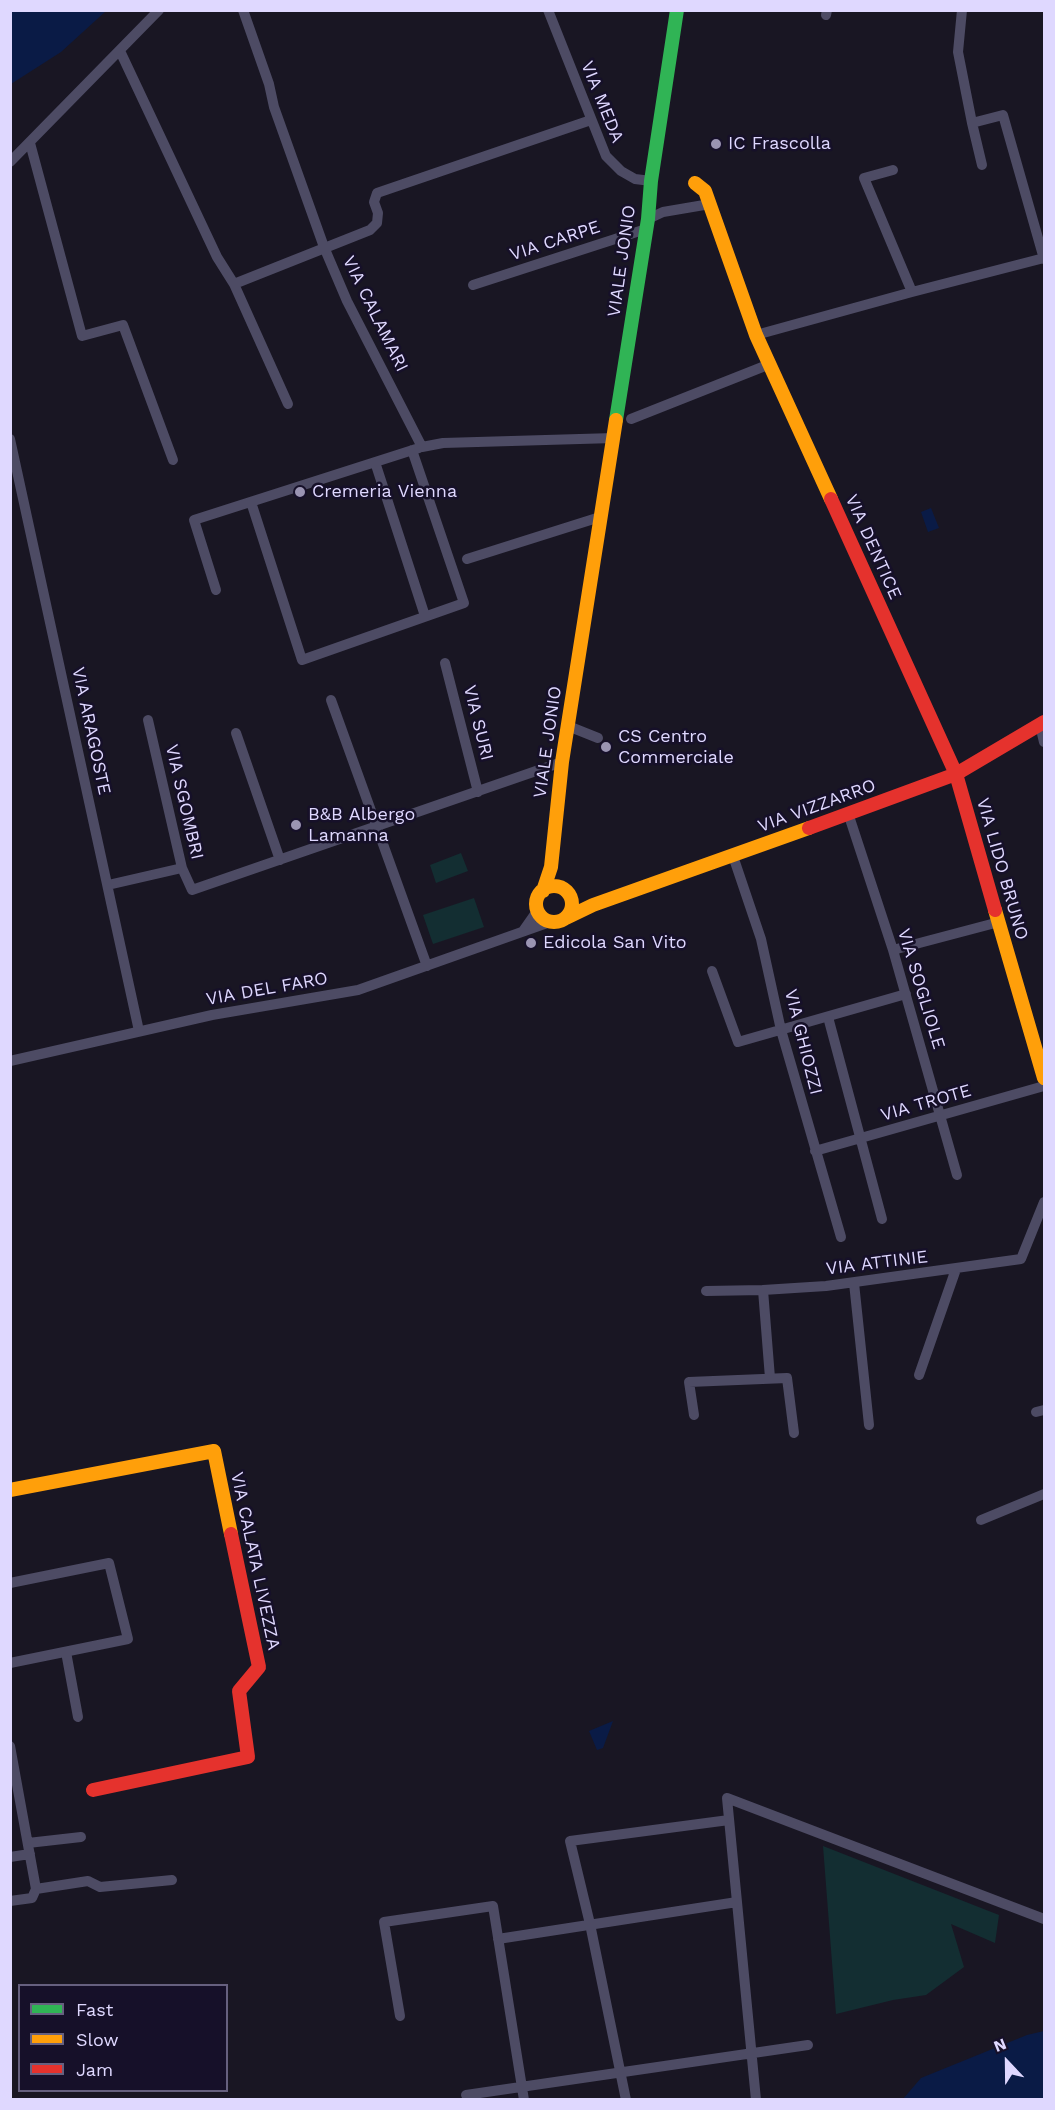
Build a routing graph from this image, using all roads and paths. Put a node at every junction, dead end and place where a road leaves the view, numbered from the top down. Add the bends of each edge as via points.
1 (159, 10) edge
2 (243, 10) edge
3 (548, 10) edge
4 (677, 10) edge
5 (962, 10) edge
6 (120, 51) junction
7 (591, 120) junction
8 (972, 123) junction
9 (30, 143) junction
10 (10, 162) edge
11 (982, 165) dead end
12 (893, 170) dead end
13 (651, 181) junction
14 (695, 183) dead end
15 (649, 200) junction
16 (711, 204) junction
17 (663, 212) junction
18 (647, 224) junction
19 (324, 247) junction
20 (1044, 259) edge
21 (234, 284) junction
22 (473, 285) dead end
23 (912, 292) junction
24 (756, 335) junction
25 (770, 364) junction
26 (288, 404) dead end
27 (631, 419) dead end
28 (614, 438) junction
29 (10, 439) edge
30 (417, 448) junction
31 (173, 460) dead end
32 (375, 462) junction
33 (251, 502) junction
34 (600, 517) junction
35 (467, 559) dead end
36 (216, 590) dead end
37 (425, 616) junction
38 (445, 663) dead end
39 (331, 700) dead end
40 (148, 720) dead end
41 (1042, 723) edge
42 (568, 726) junction
43 (236, 733) dead end
44 (598, 738) dead end
45 (1044, 742) edge
46 (562, 762) junction
47 (956, 774) junction
48 (478, 792) junction
49 (848, 813) junction
50 (377, 826) junction
51 (733, 856) junction
52 (280, 860) junction
53 (551, 867) junction
54 (182, 868) junction
55 (108, 885) junction
56 (560, 888) junction
57 (543, 891) junction
58 (571, 901) junction
59 (593, 905) junction
60 (537, 911) junction
61 (566, 918) junction
62 (550, 922) junction
63 (999, 922) junction
64 (523, 931) junction
65 (893, 950) junction
66 (427, 966) junction
67 (712, 971) dead end
68 (906, 994) junction
69 (828, 1017) junction
70 (781, 1030) junction
71 (139, 1031) junction
72 (10, 1060) edge
73 (1044, 1078) edge
74 (1044, 1086) edge
75 (941, 1116) junction
76 (860, 1138) junction
77 (815, 1151) junction
78 (957, 1175) dead end
79 (1044, 1202) edge
80 (882, 1219) dead end
81 (841, 1237) dead end
82 (956, 1269) junction
83 (854, 1283) junction
84 (763, 1290) junction
85 (706, 1291) dead end
86 (919, 1375) dead end
87 (770, 1378) junction
88 (694, 1415) dead end
89 (869, 1425) dead end
90 (794, 1433) dead end
91 (10, 1490) edge
92 (1044, 1494) edge
93 (981, 1520) dead end
94 (10, 1583) edge
95 (66, 1652) junction
96 (10, 1663) edge
97 (78, 1717) dead end
98 (10, 1746) edge
99 (93, 1790) dead end
100 (729, 1820) junction
101 (81, 1837) dead end
102 (29, 1849) junction
103 (10, 1857) edge
104 (172, 1880) dead end
105 (36, 1889) junction
106 (10, 1901) edge
107 (737, 1902) junction
108 (1044, 1919) edge
109 (590, 1924) junction
110 (498, 1939) junction
111 (400, 2016) dead end
112 (807, 2045) dead end
113 (752, 2054) junction
114 (620, 2072) junction
115 (522, 2087) junction
116 (466, 2095) dead end
117 (524, 2100) edge
118 (626, 2100) edge
119 (756, 2100) edge

1 - 6 street
2 - 19 street, VIA CALAMARI
3 - 7 street, VIA MEDA
4 - 13 street, VIALE JONIO
5 - 8 street via 958,52
6 - 9 street
6 - 21 street via 217,257
7 - 13 street, VIA MEDA via 606,156 635,179
7 - 19 street via 377,192 377,224
8 - 11 street
8 - 20 street via 1003,115
9 - 10 street
9 - 31 street via 82,336 123,325
12 - 23 street via 864,178
13 - 15 street, VIALE JONIO
14 - 16 street, VIA DENTICE via 705,191
15 - 17 street
15 - 18 street, VIALE JONIO
16 - 17 street
16 - 24 street, VIA DENTICE
17 - 18 street
18 - 22 street, VIA CARPE
18 - 28 street, VIALE JONIO
19 - 21 street
19 - 30 street, VIA CALAMARI
20 - 23 street
21 - 26 street
23 - 24 street
24 - 25 street, VIA DENTICE
25 - 27 street
25 - 47 street, VIA DENTICE
28 - 30 street via 443,443
28 - 34 street, VIALE JONIO
29 - 55 street, VIA ARAGOSTE
30 - 32 street
30 - 37 street, VIA CALAMARI via 464,603
32 - 33 street
32 - 37 street
33 - 36 street via 194,520
33 - 37 street via 302,660
34 - 35 street
34 - 42 street, VIALE JONIO
38 - 48 street, VIA SURI
39 - 50 street
40 - 54 street, VIA SGOMBRI
41 - 45 street
41 - 47 street, VIA VIZZARRO
42 - 44 street
42 - 46 street, VIALE JONIO
43 - 52 street
46 - 48 street
46 - 53 street, VIALE JONIO
47 - 49 street, VIA VIZZARRO
47 - 63 street, VIA LIDO BRUNO
48 - 50 street
49 - 51 street, VIA VIZZARRO
49 - 65 street, VIA SOGLIOLE
50 - 52 street
50 - 66 street
51 - 59 street, VIA VIZZARRO
51 - 70 street, VIA GHIOZZI via 761,939
52 - 54 street, VIA SGOMBRI via 192,890
53 - 56 street, VIALE JONIO
53 - 57 street, VIALE JONIO
54 - 55 street
55 - 71 street, VIA ARAGOSTE
56 - 57 street
56 - 58 street
57 - 60 street via 537,898
58 - 59 street, VIA VIZZARRO
58 - 61 street
59 - 61 street, VIA VIZZARRO
60 - 62 street
60 - 64 street
61 - 62 street, VIA VIZZARRO
62 - 64 street, VIA DEL FARO
63 - 65 street
63 - 73 street, VIA LIDO BRUNO
64 - 66 street, VIA DEL FARO
65 - 68 street, VIA SOGLIOLE
66 - 71 street, VIA DEL FARO via 358,990
67 - 70 street via 738,1042
68 - 69 street
68 - 75 street, VIA SOGLIOLE
69 - 70 street
69 - 76 street
70 - 77 street, VIA GHIOZZI
71 - 72 street, VIA DEL FARO
74 - 75 street, VIA TROTE
75 - 76 street, VIA TROTE
75 - 78 street, VIA SOGLIOLE
76 - 77 street, VIA TROTE
76 - 80 street
77 - 81 street, VIA GHIOZZI
79 - 82 street, VIA ATTINIE via 1021,1259
82 - 83 street, VIA ATTINIE
82 - 86 street
83 - 84 street, VIA ATTINIE
83 - 89 street
84 - 85 street, VIA ATTINIE
84 - 87 street
87 - 88 street via 689,1382
87 - 90 street via 787,1378
91 - 99 street, VIA CALATA LIVEZZA via 214,1451 259,1667 239,1691 248,1757
92 - 93 street
94 - 95 street via 109,1563 128,1639
95 - 96 street
95 - 97 street
98 - 102 street
100 - 107 street
100 - 108 street via 727,1798
100 - 109 street via 570,1841
101 - 102 street
102 - 103 street
102 - 105 street
104 - 105 street via 100,1887 88,1881
105 - 106 street via 32,1898
107 - 109 street
107 - 113 street
109 - 110 street
109 - 114 street
110 - 111 street via 493,1906 384,1922
110 - 115 street
112 - 113 street
113 - 114 street
113 - 119 street
114 - 115 street
114 - 118 street
115 - 116 street
115 - 117 street

